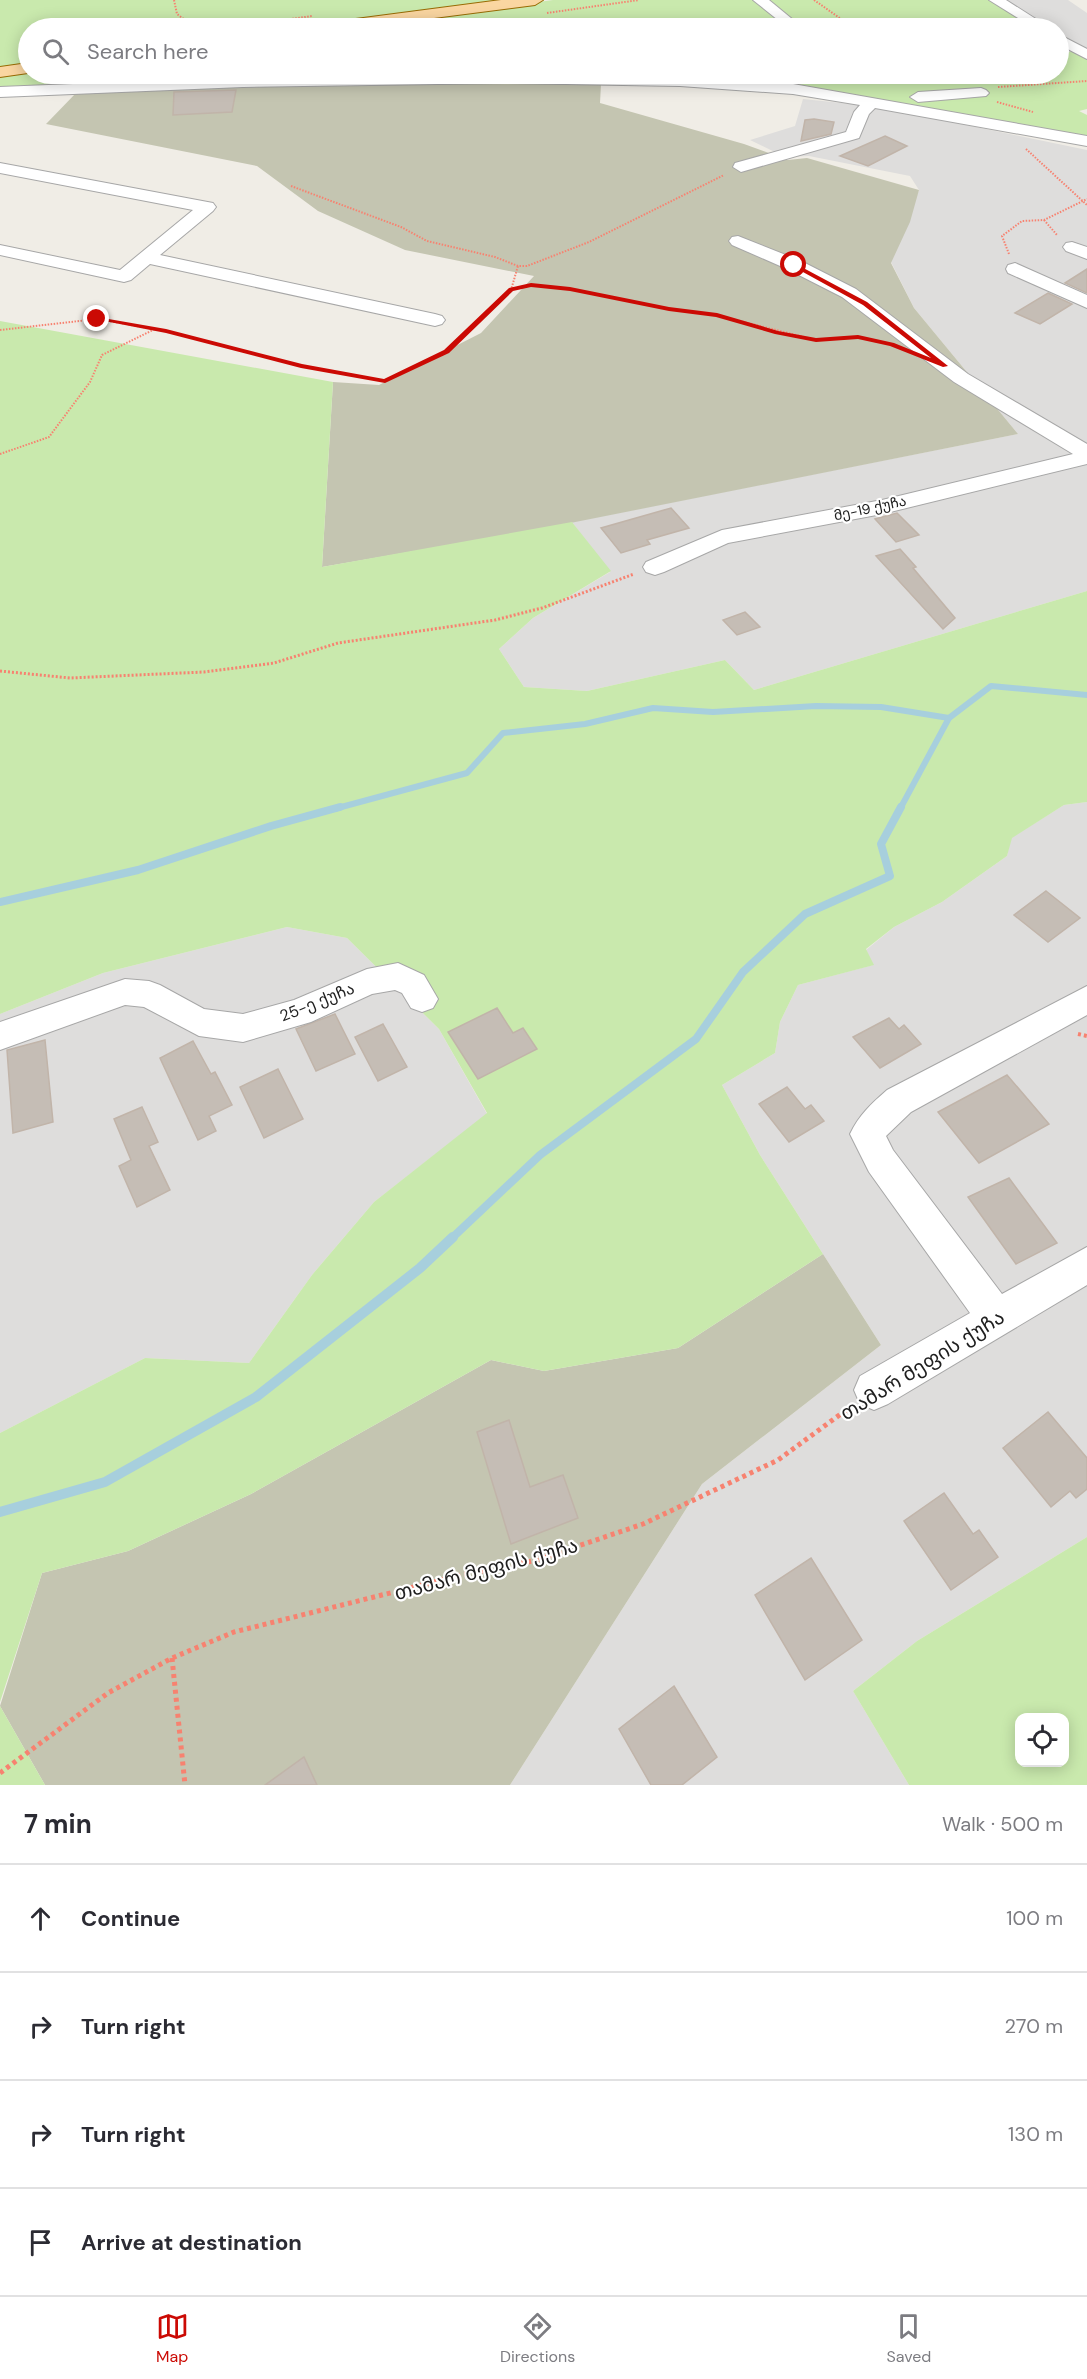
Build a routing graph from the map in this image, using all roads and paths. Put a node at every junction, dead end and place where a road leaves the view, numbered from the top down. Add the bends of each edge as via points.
1 (174, 0) edge
2 (535, 0) edge
3 (760, 0) edge
4 (813, 0) edge
5 (996, 0) edge
6 (182, 18) edge
7 (400, 18) edge
8 (783, 18) edge
9 (839, 18) edge
10 (1026, 18) edge
11 (1069, 44) edge
12 (1087, 55) edge
13 (18, 69) edge
14 (0, 72) edge
15 (1087, 81) edge
16 (1069, 82) edge
17 (194, 84) edge
18 (722, 84) edge
19 (1038, 84) edge
20 (0, 92) edge
21 (981, 93) junction
22 (849, 98) junction
23 (872, 102) junction
24 (1036, 131) junction
25 (1071, 137) junction
26 (1087, 141) edge
27 (741, 167) joint
28 (0, 168) edge
29 (291, 186) dead end
30 (1087, 199) edge
31 (1083, 201) junction
32 (1087, 206) edge
33 (738, 241) dead end
34 (0, 250) edge
35 (148, 258) junction
36 (518, 266) junction
37 (1015, 269) joint
38 (511, 290) junction
39 (1087, 302) edge
40 (435, 320) dead end
41 (155, 329) junction
42 (0, 330) edge
43 (880, 342) dead end
44 (0, 454) edge
45 (1087, 455) edge
46 (655, 567) joint
47 (0, 671) edge
48 (422, 999) dead end
49 (1087, 999) edge
50 (0, 1036) edge
51 (1087, 1265) edge
52 (997, 1318) junction
53 (874, 1390) joint
54 (172, 1658) junction
55 (0, 1773) edge
56 (185, 1785) edge

1 - 6 path via 177,14
2 - 7 main road
3 - 8 street
4 - 9 path
5 - 10 street
11 - 12 street
13 - 14 main road
15 - 16 path
17 - 20 street
18 - 22 street
19 - 21 path via 1005,86
21 - 22 street
21 - 25 path via 992,101 1033,112
22 - 23 street
23 - 24 street
23 - 27 street via 862,112 853,135
24 - 25 street
24 - 31 path via 1018,142
25 - 26 street
27 - 36 path via 589,242
28 - 35 street via 207,207
29 - 36 path via 401,227 427,241
30 - 31 path
31 - 32 path
31 - 37 path via 1044,220 1022,221 1002,236
33 - 45 street via 849,293 961,378
34 - 35 street via 124,276
35 - 40 street
36 - 38 path
37 - 39 street
38 - 41 path via 447,351 385,381 301,366
38 - 43 path via 531,285 570,289 717,315 816,340 858,337
41 - 42 path via 97,319
41 - 44 path via 102,355 90,382 49,437
45 - 46 street, მე-19 ქუჩა via 882,507 722,537
46 - 47 path via 542,608 495,620 338,643 274,663 204,672 70,678
48 - 50 street, 25-ე ქუჩა via 413,984 398,976 368,982 300,1012 243,1028 199,1022 150,994 125,992
49 - 52 street via 899,1101 867,1134 881,1161
51 - 52 street, თამარ მეფის ქუჩა
52 - 53 street, თამარ მეფის ქუჩა
53 - 54 path, თამარ მეფის ქუჩა via 778,1460 643,1524 537,1560 234,1632
54 - 55 path, თამარ მეფის ქუჩა via 108,1694
54 - 56 path

